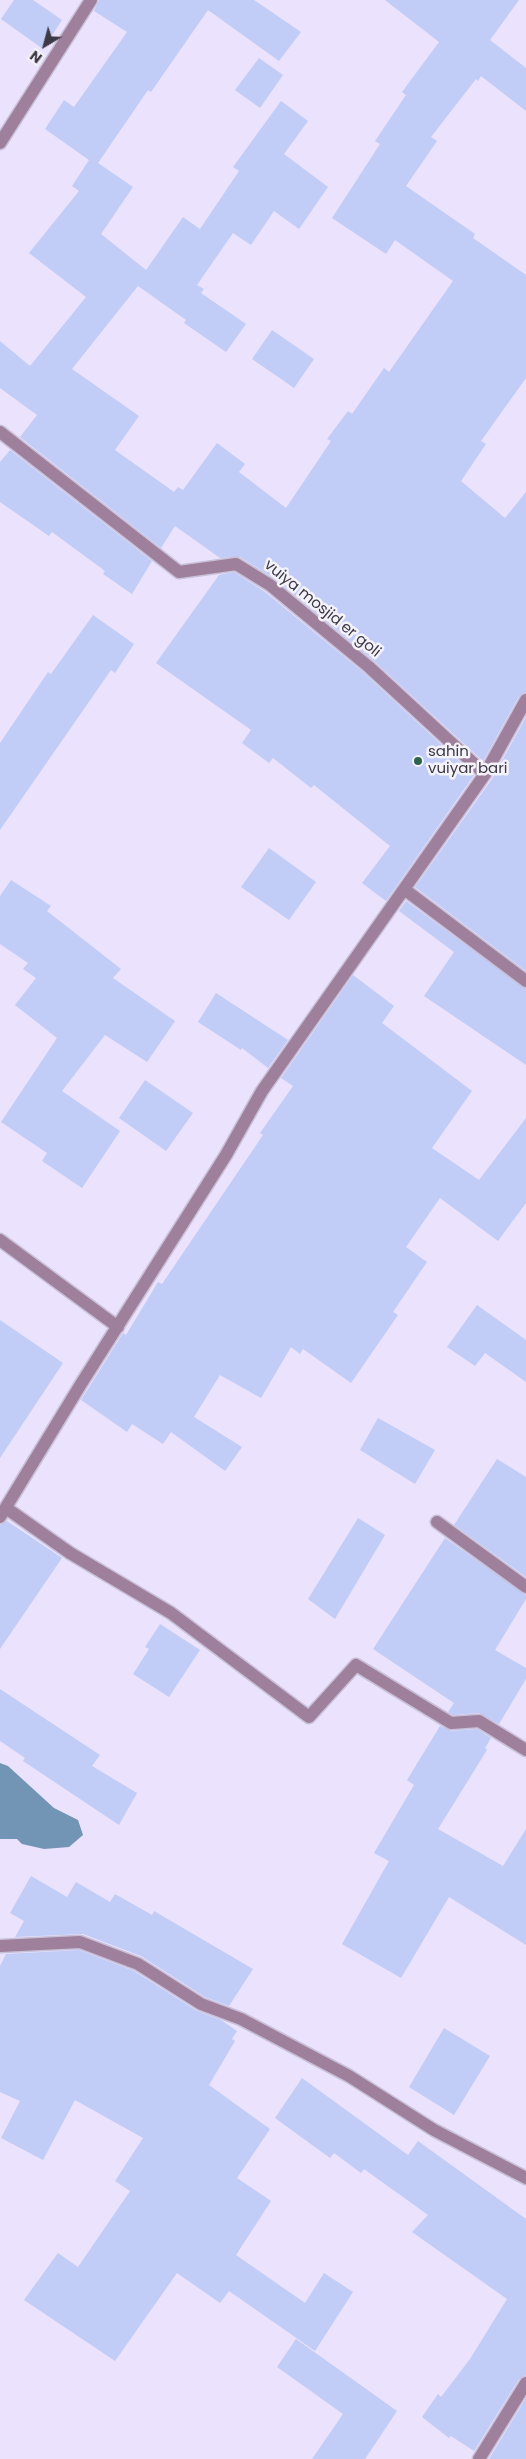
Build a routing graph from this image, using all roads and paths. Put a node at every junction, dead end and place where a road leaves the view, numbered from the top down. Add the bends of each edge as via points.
1 (91, 0) edge
2 (0, 143) edge
3 (0, 432) edge
4 (526, 700) edge
5 (484, 774) junction
6 (404, 889) junction
7 (526, 981) edge
8 (0, 1240) edge
9 (118, 1327) junction
10 (3, 1513) edge
11 (437, 1522) dead end
12 (526, 1587) edge
13 (526, 1750) edge
14 (0, 1946) edge
15 (526, 2178) edge
16 (526, 2383) edge
17 (479, 2459) edge

1 - 2 street
3 - 5 street, vuiya mosjid er goli via 179,572 236,564 270,585 369,667
4 - 5 street
5 - 6 street
6 - 7 street
6 - 9 street via 262,1091 226,1155
8 - 9 street
9 - 10 street
10 - 13 street via 171,1613 309,1717 356,1665 451,1723 479,1722
11 - 12 street
14 - 15 street via 80,1942 138,1964 201,2004 241,2019 349,2076 434,2130
16 - 17 street

